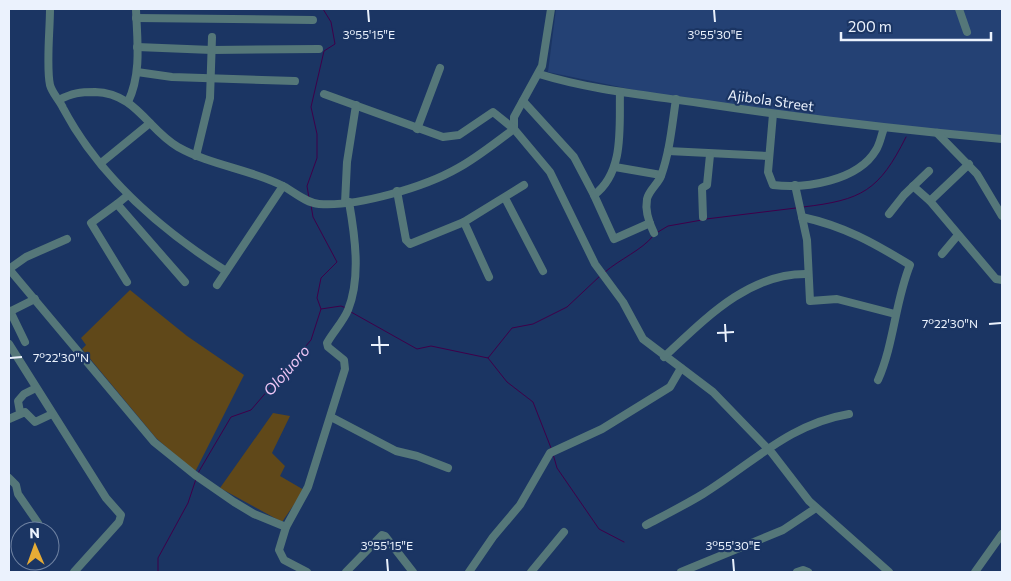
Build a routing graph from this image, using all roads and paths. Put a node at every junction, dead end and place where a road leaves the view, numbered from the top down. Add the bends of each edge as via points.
1 (50, 9) edge
2 (136, 9) edge
3 (551, 9) edge
4 (959, 9) edge
5 (136, 18) junction
6 (313, 20) dead end
7 (967, 32) dead end
8 (212, 37) dead end
9 (137, 47) junction
10 (319, 49) dead end
11 (212, 50) junction
12 (440, 68) dead end
13 (137, 72) junction
14 (539, 74) junction
15 (212, 79) junction
16 (295, 81) dead end
17 (620, 92) junction
18 (324, 94) dead end
19 (676, 99) junction
20 (59, 100) junction
21 (523, 101) junction
22 (128, 102) junction
23 (356, 105) junction
24 (773, 114) junction
25 (150, 122) junction
26 (884, 128) junction
27 (417, 129) junction
28 (514, 129) junction
29 (937, 133) junction
30 (1002, 139) edge
31 (668, 151) junction
32 (710, 155) junction
33 (196, 156) junction
34 (768, 156) junction
35 (101, 164) junction
36 (969, 164) junction
37 (614, 167) junction
38 (929, 171) dead end
39 (661, 175) junction
40 (795, 184) junction
41 (283, 186) junction
42 (524, 186) dead end
43 (913, 186) junction
44 (397, 192) junction
45 (128, 195) junction
46 (594, 195) junction
47 (505, 198) junction
48 (930, 201) junction
49 (347, 202) junction
50 (117, 204) junction
51 (889, 214) dead end
52 (1002, 216) edge
53 (703, 217) dead end
54 (802, 217) junction
55 (464, 222) junction
56 (650, 222) junction
57 (654, 233) dead end
58 (958, 235) junction
59 (67, 239) dead end
60 (942, 254) dead end
61 (9, 269) edge
62 (226, 271) junction
63 (543, 271) dead end
64 (807, 274) junction
65 (489, 277) dead end
66 (1002, 280) edge
67 (127, 282) dead end
68 (185, 282) dead end
69 (217, 284) dead end
70 (35, 298) junction
71 (10, 312) edge
72 (895, 314) junction
73 (25, 342) dead end
74 (9, 344) edge
75 (664, 357) junction
76 (681, 368) junction
77 (878, 380) dead end
78 (36, 388) junction
79 (20, 412) junction
80 (52, 414) junction
81 (849, 414) dead end
82 (331, 417) junction
83 (9, 419) edge
84 (768, 448) junction
85 (448, 468) dead end
86 (9, 478) edge
87 (816, 508) junction
88 (37, 521) edge
89 (646, 525) dead end
90 (286, 527) junction
91 (564, 532) dead end
92 (1002, 534) edge
93 (74, 572) edge
94 (307, 572) edge
95 (346, 572) edge
96 (413, 572) edge
97 (469, 572) edge
98 (531, 572) edge
99 (681, 572) edge
100 (797, 572) edge
101 (808, 572) edge
102 (889, 572) edge
103 (975, 572) edge

1 - 20 street via 50,84
2 - 5 street
3 - 14 street
4 - 7 street
5 - 6 street
5 - 9 street
8 - 11 street
9 - 11 street
9 - 13 street
10 - 11 street
11 - 15 street
12 - 27 street
13 - 15 street
13 - 22 street
14 - 17 street, Ajibola Street
14 - 21 street
15 - 16 street
15 - 33 street via 209,108
17 - 19 street, Ajibola Street
17 - 37 street via 619,139
18 - 23 street
19 - 24 street, Ajibola Street
19 - 31 street
20 - 22 street via 74,92 98,92
20 - 35 street via 76,132
21 - 28 street via 514,117
21 - 46 street via 570,152
22 - 25 street
23 - 27 street
23 - 49 street via 346,162
24 - 26 street, Ajibola Street
24 - 34 street
25 - 33 street via 177,147
25 - 35 street
26 - 29 street, Ajibola Street
26 - 40 street via 875,151 845,177
27 - 28 street via 452,138 494,112
28 - 44 street via 457,168
28 - 75 street via 550,172 602,274 623,302 643,339
29 - 30 street, Ajibola Street
29 - 36 street
31 - 32 street
31 - 39 street
32 - 34 street
32 - 53 street via 707,185 702,188
33 - 41 street
34 - 40 street via 772,185
35 - 45 street
36 - 48 street
36 - 52 street
37 - 39 street
37 - 46 street via 607,184
38 - 43 street
39 - 56 street via 648,196
40 - 54 street
41 - 49 street via 315,203
41 - 62 street
42 - 47 street
43 - 48 street
43 - 51 street
44 - 49 street
44 - 55 street via 406,240 410,244
45 - 50 street
45 - 62 street via 181,242
46 - 56 street via 614,239
47 - 55 street
47 - 63 street
48 - 58 street
49 - 82 street via 353,228 355,276 347,311 326,343 345,363
50 - 67 street via 91,223
50 - 68 street
54 - 64 street via 808,245
54 - 72 street via 862,236 910,265
55 - 65 street
56 - 57 street
58 - 60 street
58 - 66 street via 996,279
59 - 61 street via 26,257
61 - 70 street
62 - 69 street
64 - 72 street via 810,302 837,300
64 - 75 street via 782,276 730,299
70 - 71 street
70 - 90 street via 141,428 166,452 254,514
71 - 73 street
72 - 77 street
74 - 78 street
75 - 76 street
76 - 84 street via 712,392
76 - 97 street via 670,387 602,429 552,452 520,505
78 - 79 street via 18,401
78 - 80 street
79 - 80 street via 25,412 35,422
79 - 83 street
80 - 93 street via 106,498 121,515 120,522
81 - 84 street via 830,417 795,430
82 - 85 street via 396,452
82 - 90 street via 308,487
84 - 87 street
84 - 89 street via 703,494
86 - 88 street
87 - 99 street via 783,530
87 - 102 street
90 - 94 street via 279,550 284,560
91 - 98 street
92 - 103 street
95 - 96 street via 382,535
100 - 101 street

